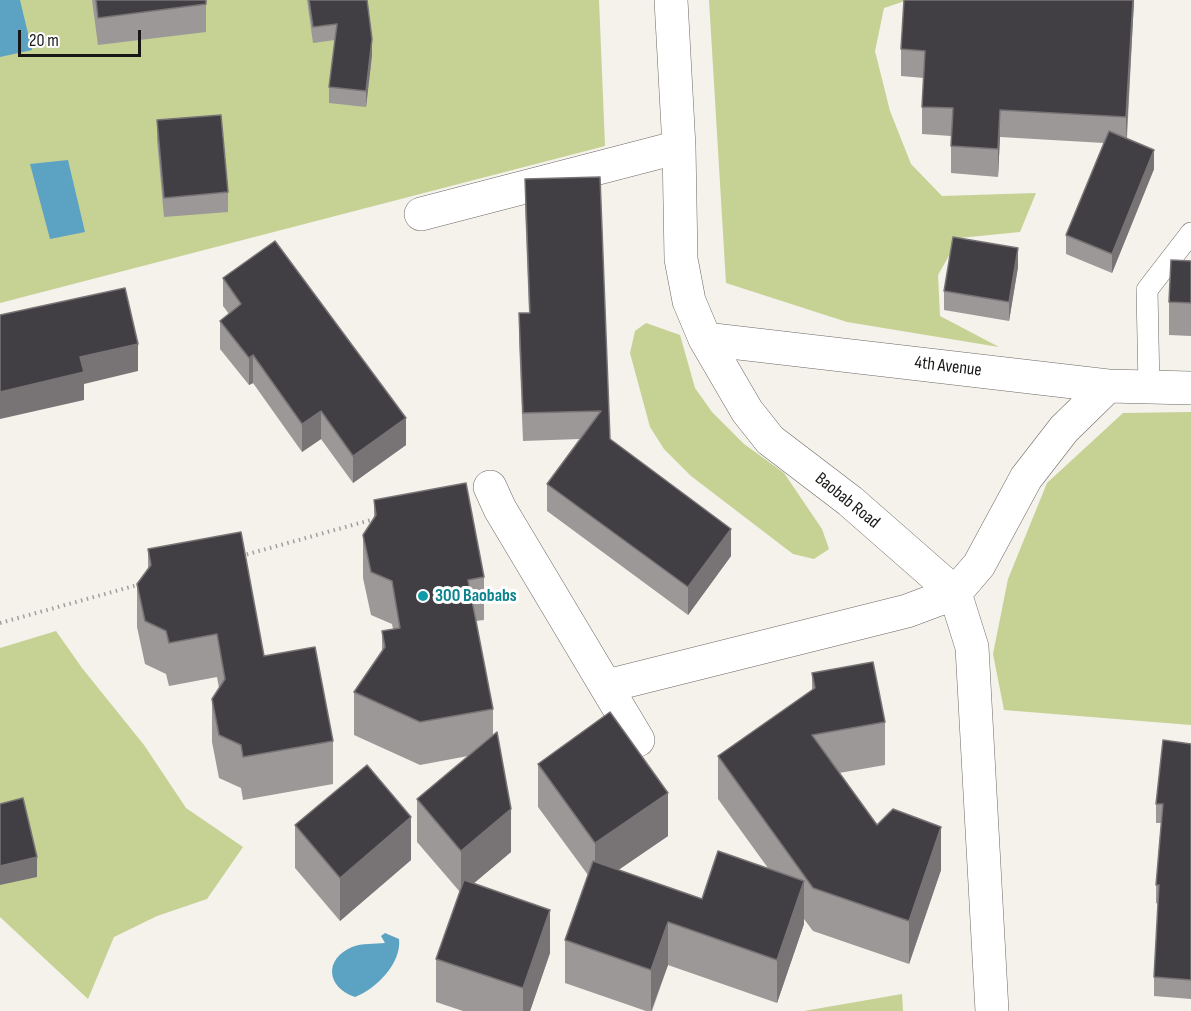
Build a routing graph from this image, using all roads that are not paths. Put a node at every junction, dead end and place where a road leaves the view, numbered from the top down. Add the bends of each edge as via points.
1 (671, 0) edge
2 (679, 147) junction
3 (422, 214) dead end
4 (1191, 233) edge
5 (705, 339) junction
6 (1108, 386) junction
7 (1149, 387) junction
8 (1191, 388) edge
9 (490, 487) dead end
10 (955, 593) junction
11 (607, 686) junction
12 (638, 740) dead end
13 (992, 1011) edge

1 - 2 street, Baobab Road
2 - 3 street
2 - 5 street, Baobab Road via 681,259 688,301
4 - 7 lane via 1147,290
5 - 6 street, 4th Avenue
5 - 10 street, Baobab Road via 747,411 770,440 850,501
6 - 7 street, 4th Avenue
6 - 10 street via 1064,429 1026,478 979,564
7 - 8 street, 4th Avenue
9 - 11 street
10 - 11 street via 907,611
10 - 13 street via 972,647
11 - 12 street

